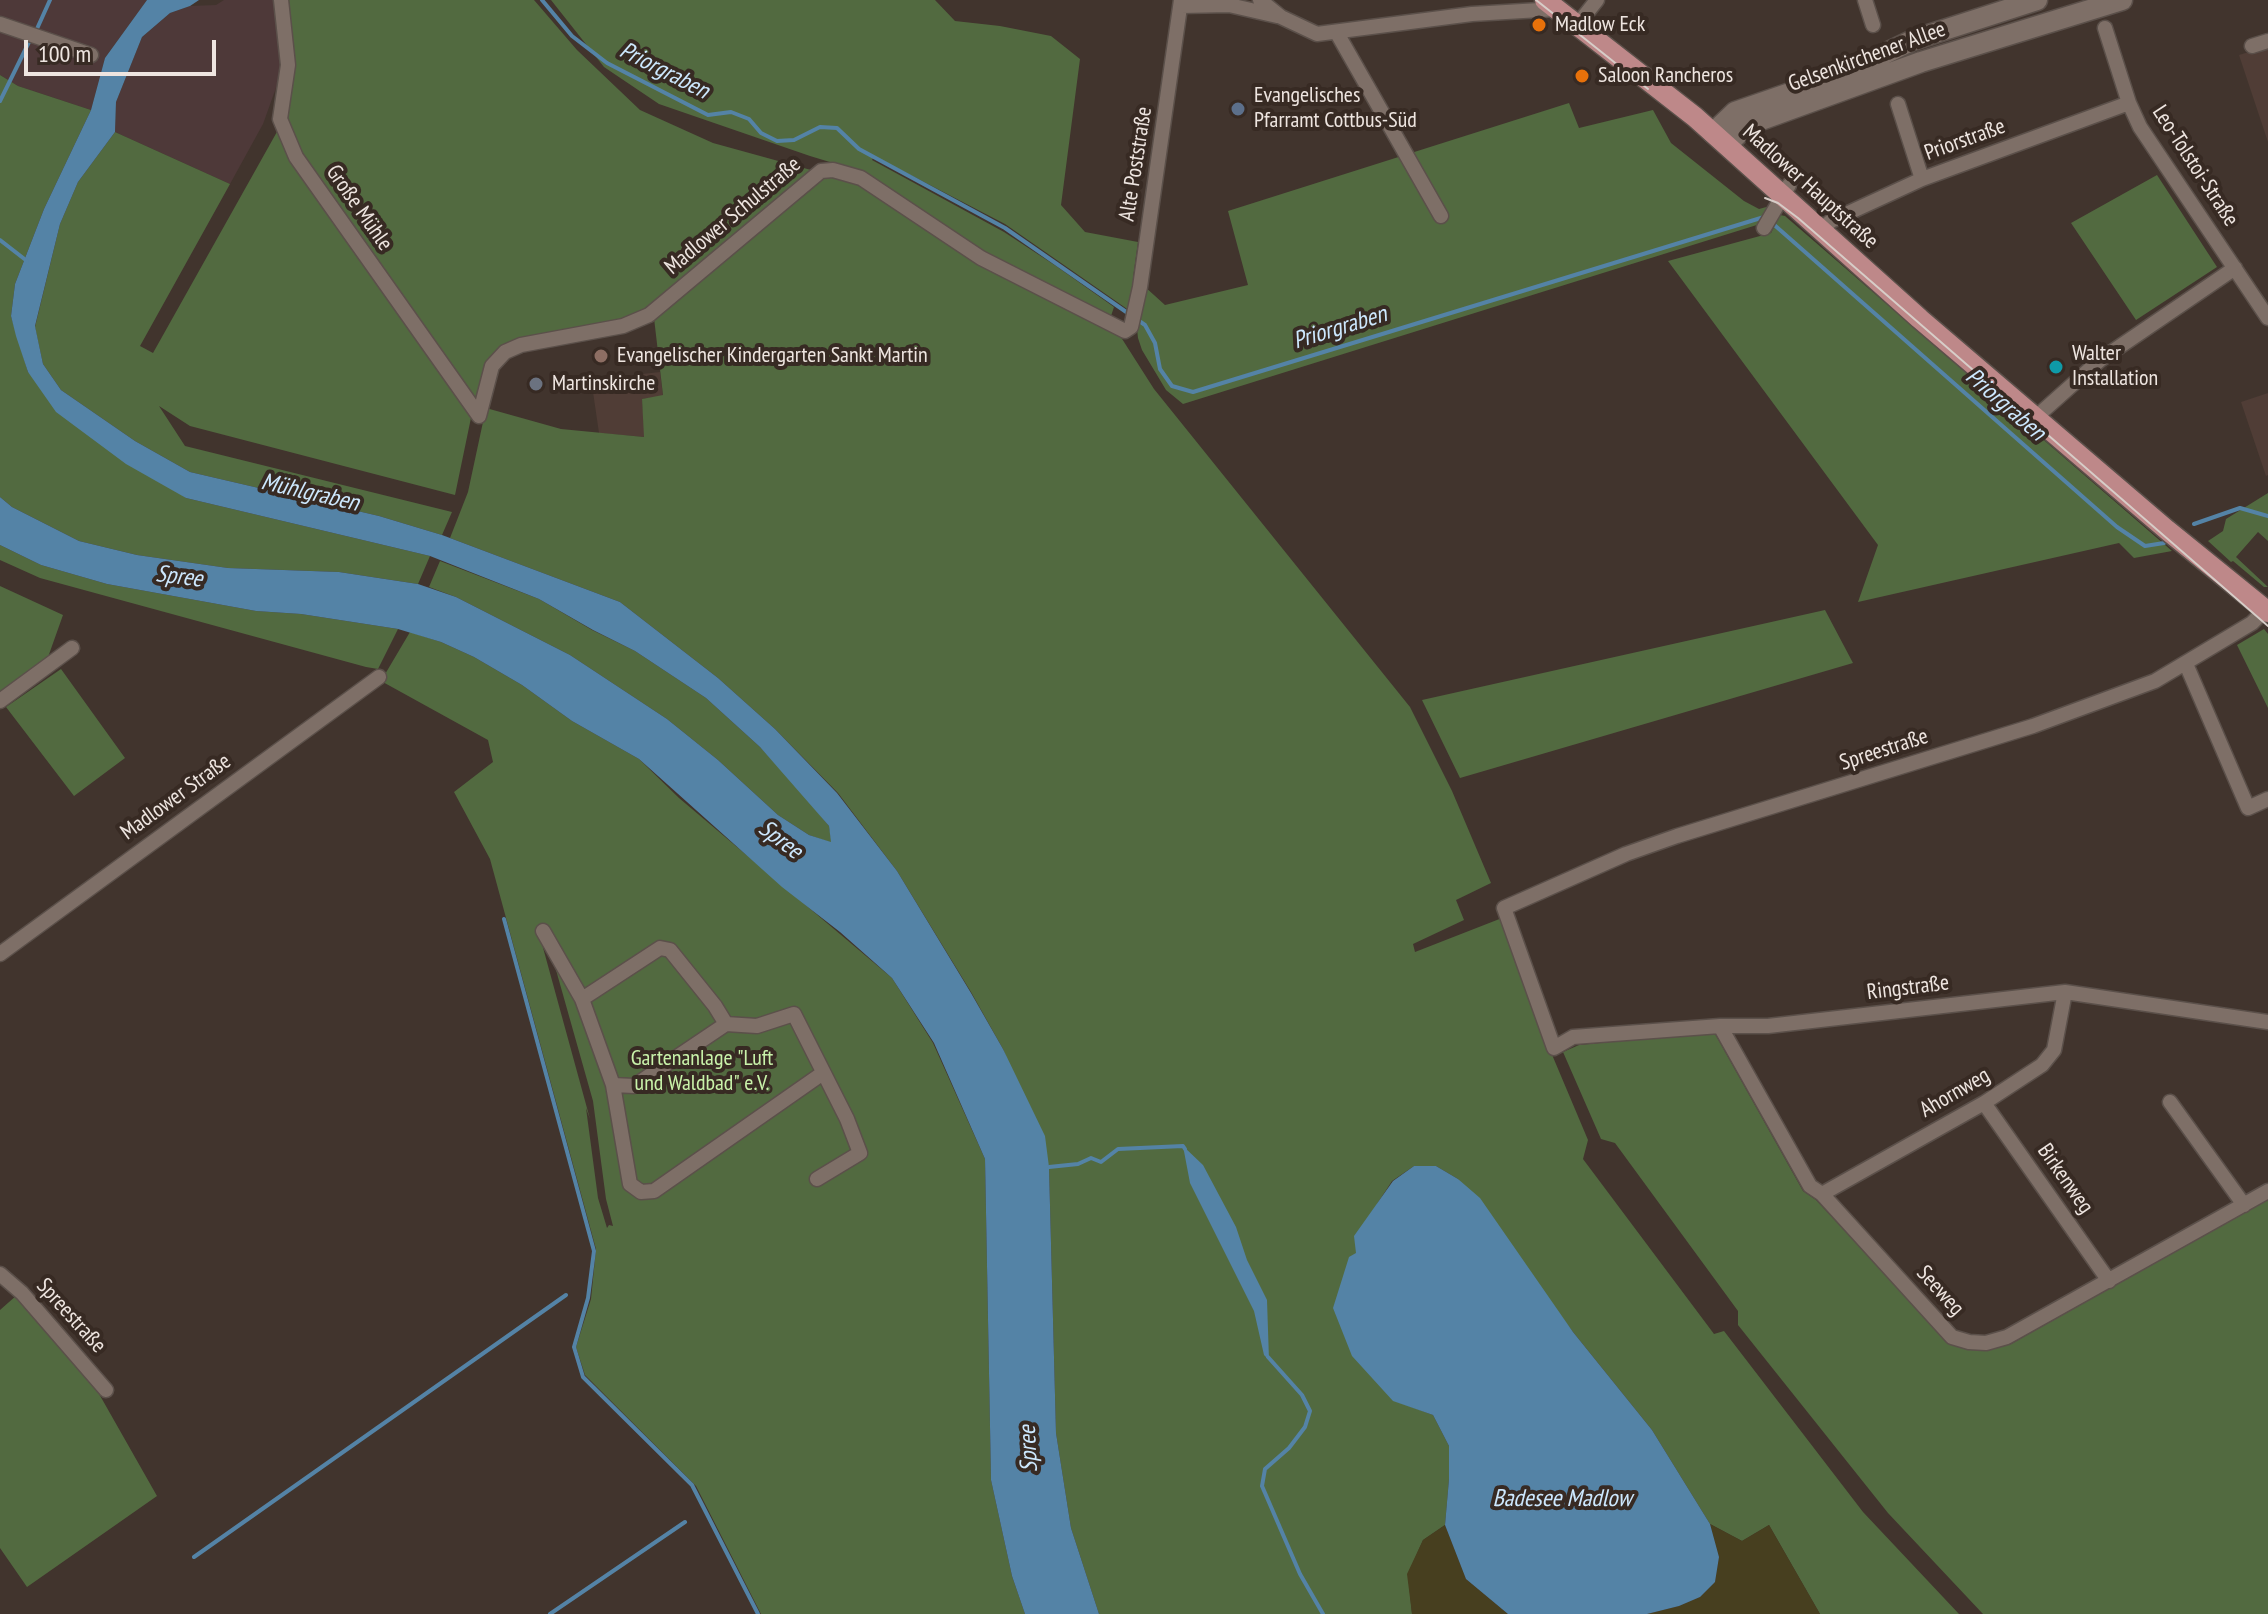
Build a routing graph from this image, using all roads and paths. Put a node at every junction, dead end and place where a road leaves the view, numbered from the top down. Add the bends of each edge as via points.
1 (281, 0) edge
2 (1260, 0) edge
3 (1597, 0) edge
4 (1865, 0) edge
5 (2037, 0) edge
6 (2122, 0) edge
7 (1181, 3) edge
8 (1551, 4) edge
9 (1281, 17) junction
10 (0, 24) edge
11 (1578, 24) junction
12 (1873, 25) dead end
13 (2105, 28) dead end
14 (1337, 33) junction
15 (2268, 41) edge
16 (2252, 46) dead end
17 (91, 55) dead end
18 (2129, 103) junction
19 (1898, 104) dead end
20 (1720, 139) junction
21 (1922, 179) junction
22 (1782, 196) junction
23 (1441, 216) dead end
24 (1764, 228) dead end
25 (1822, 229) junction
26 (2235, 268) junction
27 (2268, 318) edge
28 (1128, 329) joint
29 (479, 416) joint
30 (2035, 418) junction
31 (2267, 610) edge
32 (72, 648) dead end
33 (2186, 664) junction
34 (379, 677) dead end
35 (0, 701) edge
36 (2268, 799) edge
37 (543, 931) dead end
38 (0, 954) edge
39 (2065, 992) junction
40 (582, 999) junction
41 (2268, 1022) edge
42 (726, 1024) junction
43 (1720, 1026) junction
44 (1554, 1048) joint
45 (823, 1073) junction
46 (613, 1085) junction
47 (2170, 1102) dead end
48 (1984, 1103) junction
49 (817, 1179) dead end
50 (2268, 1191) edge
51 (1822, 1194) junction
52 (2244, 1205) junction
53 (0, 1274) edge
54 (2109, 1281) junction
55 (106, 1390) dead end

1 - 29 street, Große Mühle via 288,65 280,119 296,157
2 - 9 street
3 - 11 street
4 - 12 street
5 - 20 main road, Gelsenkirchener Allee via 1913,40 1839,76 1735,112
6 - 20 main road, Gelsenkirchener Allee via 1921,62
7 - 9 street via 1229,5
7 - 28 street, Alte Poststraße
8 - 11 main road, Madlower Hauptstraße
8 - 14 street
9 - 14 street via 1317,34
10 - 17 street
11 - 20 main road, Madlower Hauptstraße
13 - 18 street, Leo-Tolstoi-Straße
14 - 23 street
15 - 16 street
18 - 21 street, Priorstraße
18 - 26 street, Leo-Tolstoi-Straße
19 - 21 street
20 - 22 main road, Madlower Hauptstraße
21 - 25 street, Priorstraße
22 - 24 street
22 - 25 main road, Madlower Hauptstraße
25 - 30 main road, Madlower Hauptstraße
26 - 27 street, Leo-Tolstoi-Straße
26 - 30 street via 2100,360
28 - 29 street, Madlower Schulstraße via 981,258 861,178 821,171 649,315 623,326 505,352 492,366
30 - 31 main road, Madlower Hauptstraße
31 - 33 street, Spreestraße
32 - 35 street
33 - 36 street via 2248,808
33 - 44 street, Spreestraße via 2155,681 2033,726 1626,854 1504,908
34 - 38 street, Madlower Straße
37 - 40 street
39 - 41 street, Ringstraße
39 - 43 street, Ringstraße via 1768,1026
39 - 48 street, Ahornweg via 2054,1050 2042,1065
40 - 42 street via 660,948 670,950
40 - 46 street
42 - 45 street via 757,1026 794,1014
42 - 46 street via 634,1086
43 - 44 street, Ringstraße via 1573,1037
43 - 51 street, Seeweg via 1810,1186
45 - 46 street via 654,1191 641,1192 630,1184
45 - 49 street via 860,1153
47 - 52 street
48 - 51 street, Ahornweg
48 - 54 street, Birkenweg
50 - 52 street, Seeweg
51 - 54 street, Seeweg via 1952,1337 1986,1343 2007,1337
52 - 54 street, Seeweg
53 - 55 street, Spreestraße

